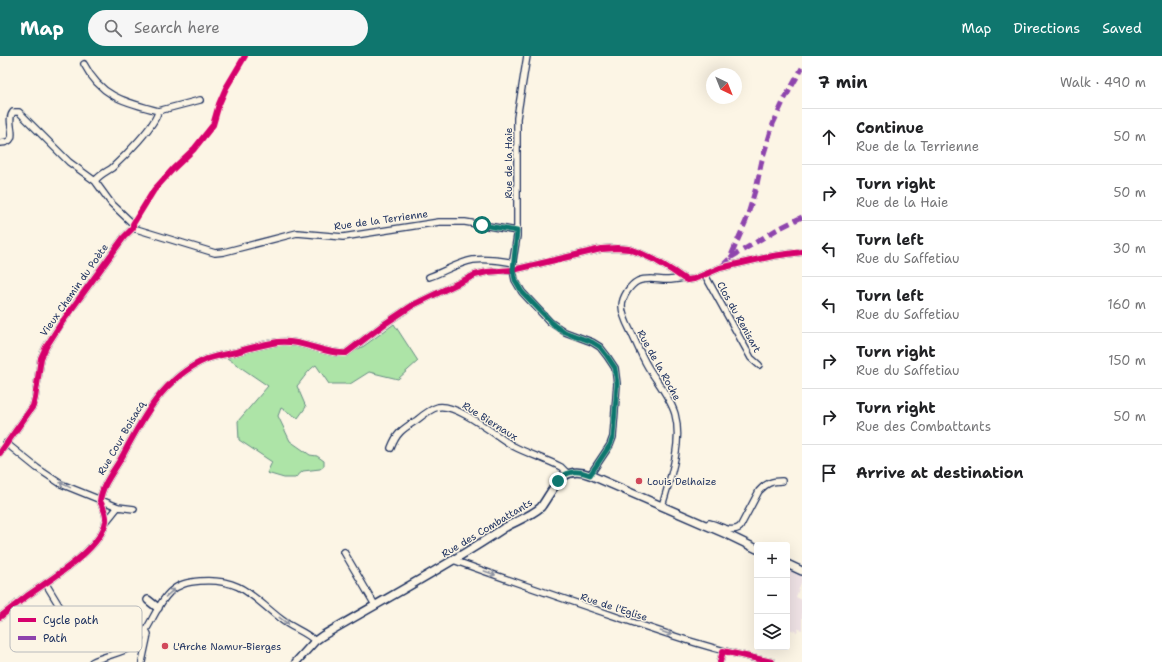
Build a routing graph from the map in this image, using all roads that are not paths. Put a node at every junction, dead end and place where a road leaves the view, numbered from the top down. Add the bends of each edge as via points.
1 (527, 56) edge
2 (84, 64) dead end
3 (200, 100) dead end
4 (158, 110) junction
5 (0, 143) edge
6 (95, 181) junction
7 (133, 228) junction
8 (517, 231) junction
9 (802, 252) edge
10 (513, 263) junction
11 (513, 270) junction
12 (705, 275) junction
13 (429, 277) dead end
14 (683, 278) junction
15 (759, 366) dead end
16 (6, 443) junction
17 (391, 448) dead end
18 (0, 453) edge
19 (567, 473) junction
20 (590, 475) junction
21 (782, 481) dead end
22 (100, 501) junction
23 (662, 506) junction
24 (118, 507) junction
25 (134, 509) dead end
26 (106, 522) junction
27 (706, 526) junction
28 (754, 548) edge
29 (344, 552) dead end
30 (453, 560) junction
31 (790, 565) edge
32 (802, 571) edge
33 (46, 584) junction
34 (148, 600) dead end
35 (375, 605) junction
36 (15, 606) edge
37 (59, 606) edge
38 (158, 608) junction
39 (10, 610) edge
40 (0, 617) edge
41 (146, 630) junction
42 (142, 635) edge
43 (315, 641) junction
44 (723, 651) junction
45 (117, 652) edge
46 (92, 662) edge
47 (142, 662) edge
48 (296, 662) edge
49 (720, 662) edge
50 (772, 662) edge

1 - 8 street, Rue de la Haie via 517,118
2 - 4 street via 92,78 107,92 126,102
3 - 4 street
4 - 6 street via 155,121 129,150
5 - 6 street via 11,139 11,114 19,112 69,162
6 - 7 street via 111,203 133,224
7 - 8 street, Rue de la Terrienne via 215,252 224,252 292,234 343,237 439,222 465,222
7 - 16 street, Vieux Chemin du Poète via 52,337 41,358 33,406
8 - 10 street, Rue de la Haie
9 - 12 street, Rue de la Roche via 727,266
10 - 11 street, Rue de la Haie
10 - 13 street via 474,260
11 - 14 street, Rue Cour Boisacq via 601,249 617,248 640,253
11 - 20 street via 522,292 550,322 565,332 600,347 615,368 617,384 613,437
11 - 22 street, Rue Cour Boisacq via 482,273 424,300 383,324 346,352 278,342 208,359 195,365 169,384 149,408 105,485
12 - 14 street, Rue de la Roche via 687,280
12 - 15 street, Clos du Renisart via 751,358
14 - 23 street, Rue de la Roche via 645,279 637,282 627,292 622,306 624,319 647,366 675,414 676,452
16 - 18 street, Vieux Chemin du Poète
22 -> 16 street via 61,484 36,468
17 - 19 street, Rue Biernaux via 400,431 436,408 443,407 459,411 510,444 561,467
19 - 20 street via 581,472
19 - 30 street, Rue des Combattants via 536,511
20 - 23 street
21 - 27 street via 773,481 759,491 737,530 709,523
22 - 24 street
22 - 26 street via 105,509
23 - 27 street
24 - 25 street
24 - 26 street
26 - 33 street via 91,548
27 - 28 street
29 - 35 street
30 - 35 street, Rue des Combattants
30 -> 44 street, Rue de l'Eglise
31 - 32 street
33 - 36 street
33 - 37 street
34 - 38 street
35 - 43 street, Rue des Combattants
38 - 41 street
38 -> 43 street via 164,598 178,586 211,580 224,582 247,591
39 - 40 street
41 - 42 street
41 - 47 street via 148,634
43 - 48 street, Rue des Combattants
44 - 49 street
44 - 50 street, Rue de l'Eglise
45 - 46 street

